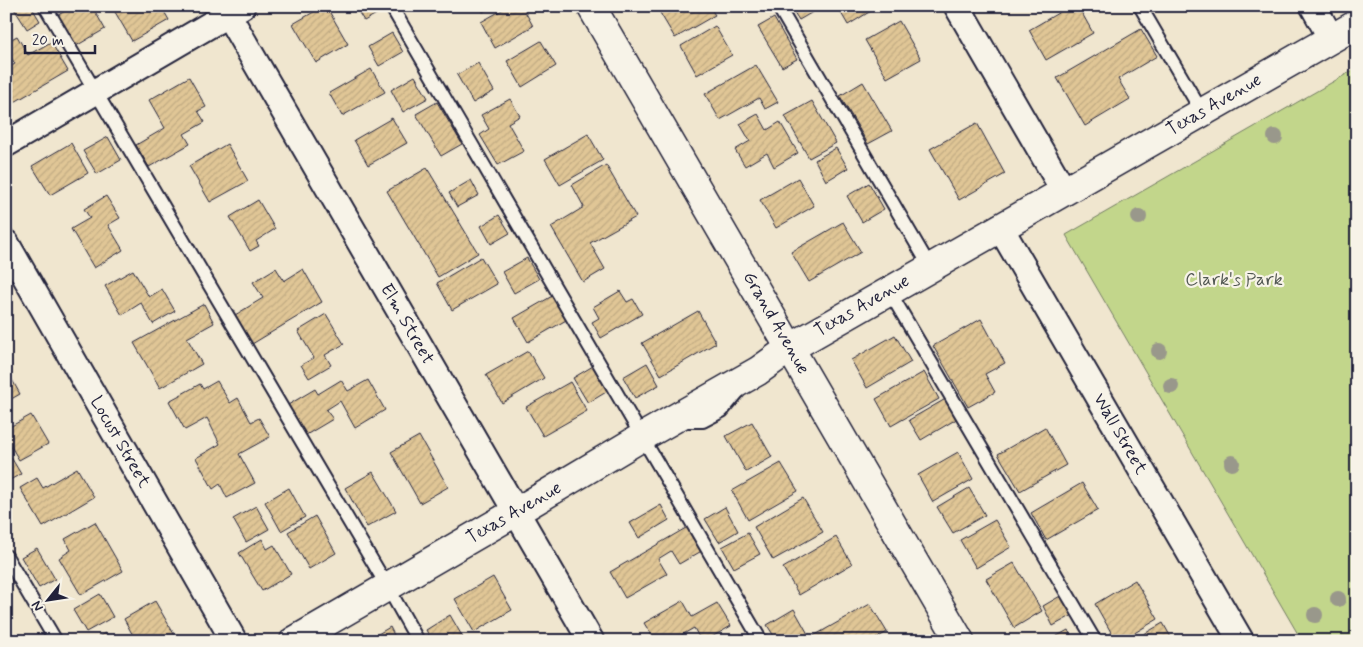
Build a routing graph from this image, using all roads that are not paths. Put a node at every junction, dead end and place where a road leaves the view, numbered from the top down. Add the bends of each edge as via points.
1 (45, 6) edge
2 (391, 6) edge
3 (592, 6) edge
4 (778, 6) edge
5 (957, 6) edge
6 (1140, 6) edge
7 (1313, 6) edge
8 (231, 9) edge
9 (1357, 24) edge
10 (1331, 38) junction
11 (96, 92) junction
12 (1202, 112) junction
13 (6, 144) edge
14 (1064, 191) junction
15 (1000, 227) junction
16 (6, 243) edge
17 (930, 267) junction
18 (889, 291) junction
19 (790, 348) junction
20 (642, 437) junction
21 (516, 512) junction
22 (6, 556) edge
23 (387, 586) junction
24 (56, 641) edge
25 (234, 641) edge
26 (294, 641) edge
27 (418, 641) edge
28 (591, 641) edge
29 (762, 641) edge
30 (960, 641) edge
31 (1095, 641) edge
32 (1241, 641) edge

1 - 11 lane
2 - 20 lane
3 - 19 street, Grand Avenue
4 - 17 lane
5 - 14 street
6 - 12 lane
7 - 10 street
8 - 11 street
8 - 21 street, Elm Street
9 - 10 street, Texas Avenue
10 - 12 street, Texas Avenue
11 - 13 street
11 - 23 lane
12 - 14 street, Texas Avenue
14 - 15 street, Texas Avenue
15 - 17 street, Texas Avenue
15 - 32 street, Wall Street
16 - 25 street, Locust Street
17 - 18 street, Texas Avenue
18 - 19 street, Texas Avenue
18 - 31 lane
19 - 20 street, Texas Avenue via 758,371
19 - 30 street, Grand Avenue
20 - 21 street, Texas Avenue
20 - 29 lane
21 - 23 street, Texas Avenue
21 - 28 street, Elm Street
22 - 24 lane
23 - 26 street, Texas Avenue
23 - 27 lane

